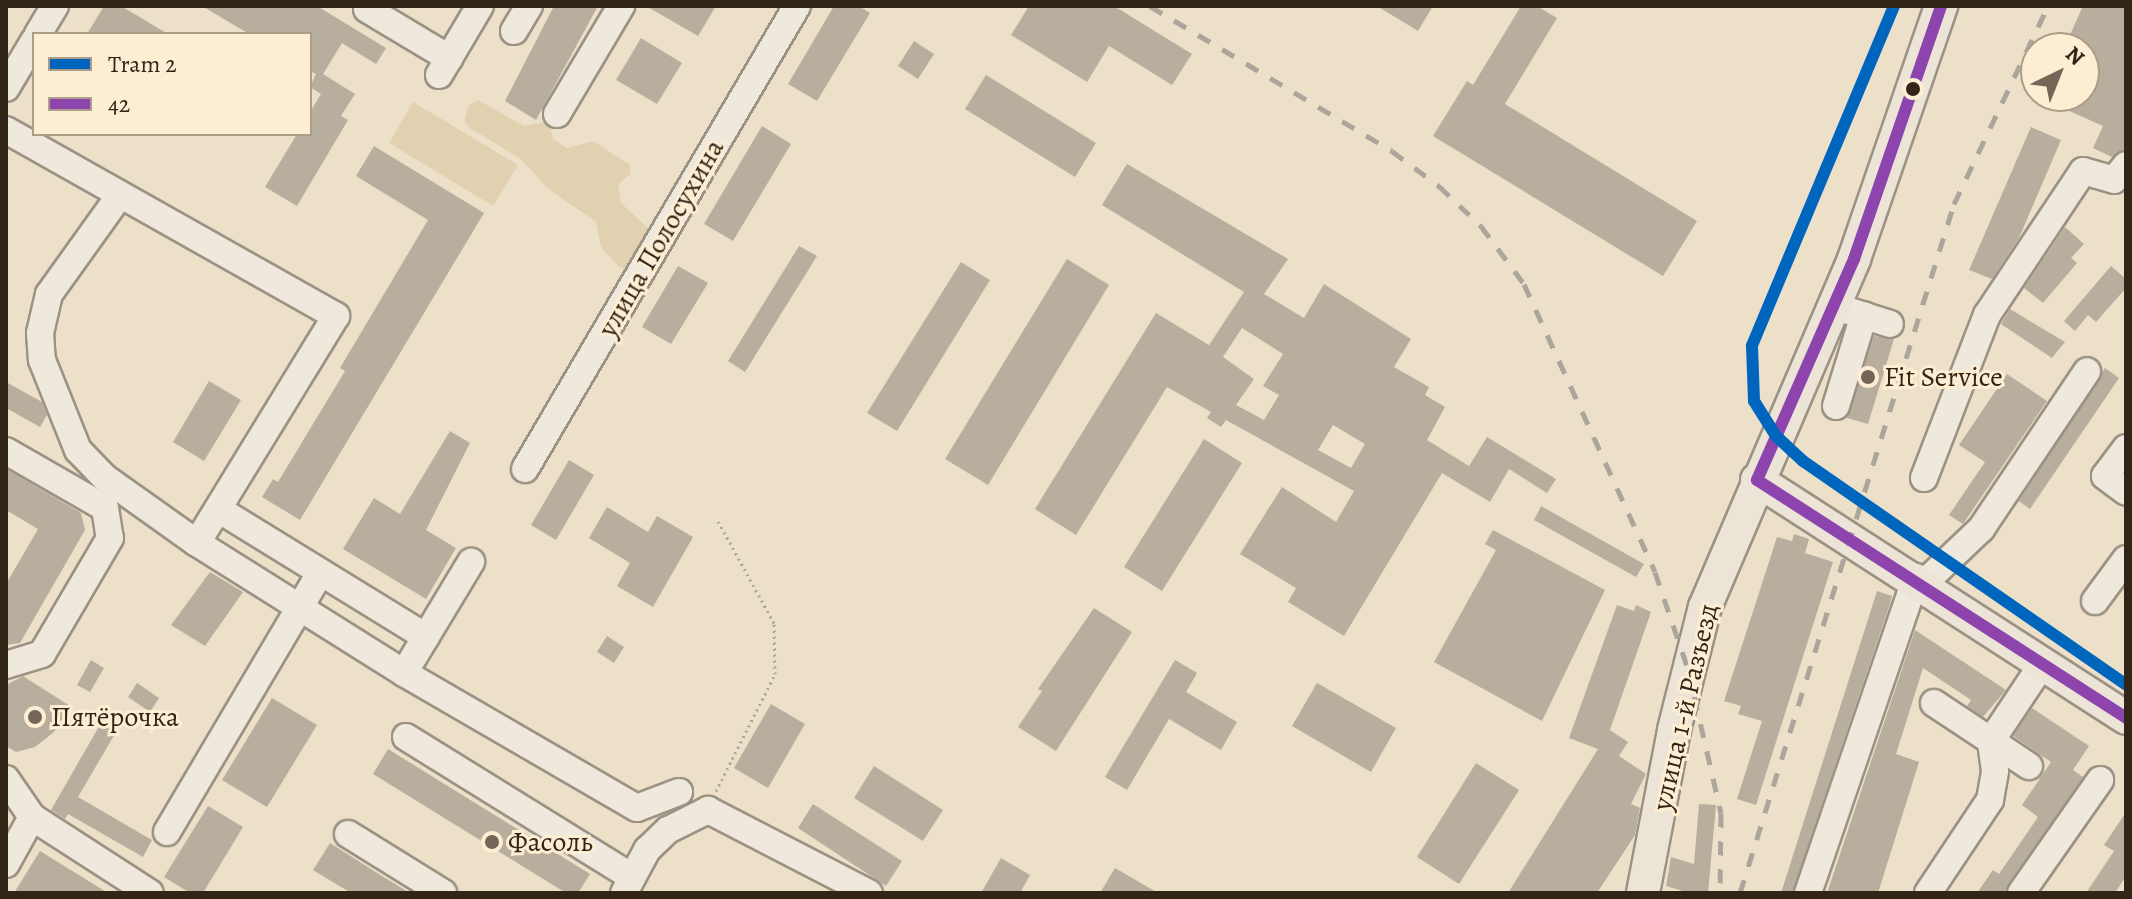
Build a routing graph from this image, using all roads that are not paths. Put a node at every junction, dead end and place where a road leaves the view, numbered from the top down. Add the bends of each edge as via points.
1 (55, 6) edge
2 (480, 6) edge
3 (529, 6) edge
4 (621, 6) edge
5 (797, 6) edge
6 (1941, 6) edge
7 (367, 9) dead end
8 (514, 31) dead end
9 (39, 32) edge
10 (32, 44) edge
11 (6, 88) edge
12 (557, 114) dead end
13 (6, 130) edge
14 (2126, 165) edge
15 (120, 195) junction
16 (1849, 311) junction
17 (1890, 324) dead end
18 (2087, 371) dead end
19 (1836, 406) dead end
20 (2126, 448) edge
21 (6, 451) edge
22 (525, 469) dead end
23 (1924, 478) dead end
24 (1757, 480) junction
25 (2126, 492) edge
26 (218, 509) junction
27 (197, 543) junction
28 (2126, 559) edge
29 (471, 562) dead end
30 (320, 573) junction
31 (1920, 580) junction
32 (2095, 601) dead end
33 (300, 607) junction
34 (426, 637) junction
35 (2043, 663) junction
36 (6, 665) edge
37 (404, 673) junction
38 (1934, 703) dead end
39 (2126, 718) edge
40 (406, 737) dead end
41 (1991, 741) junction
42 (2029, 766) dead end
43 (6, 779) edge
44 (2100, 780) dead end
45 (679, 792) dead end
46 (32, 817) junction
47 (167, 832) dead end
48 (348, 834) dead end
49 (6, 864) edge
50 (628, 885) edge
51 (862, 891) edge
52 (150, 893) edge
53 (443, 893) edge
54 (1643, 893) edge
55 (1808, 893) edge
56 (1928, 893) edge
57 (2021, 893) edge

1 - 9 street
2 - 7 street via 444,67
3 - 8 street
4 - 12 street
5 - 22 street, улица Полосухина
6 - 16 main road, улица 1-й Разъезд
10 - 11 street
13 - 15 street
14 - 23 street via 2114,180 2083,171 1987,315
15 - 26 street via 336,316
15 - 27 street via 49,294 40,333 42,360 78,450 104,477
16 - 17 street
16 - 19 street
16 - 24 main road, улица 1-й Разъезд
18 - 31 street via 1981,529
20 - 25 street via 2105,476
21 - 36 street via 105,508 110,538 42,654
24 - 31 main road
24 - 54 main road, улица 1-й Разъезд via 1705,607
26 - 27 street
26 - 30 street
27 - 33 street
28 - 32 street
29 - 34 street
30 - 33 street
30 - 34 street
31 - 35 main road
31 - 55 street
33 - 37 street
33 - 47 street
34 - 37 street
35 - 39 main road
35 - 41 street
37 - 45 street via 637,808
38 - 41 street
40 - 50 street
41 - 42 street
41 - 56 street via 1995,771 1990,800
43 - 46 street
44 - 57 street
46 - 49 street
46 - 52 street
48 - 53 street
50 - 51 street via 647,850 668,830 708,810

